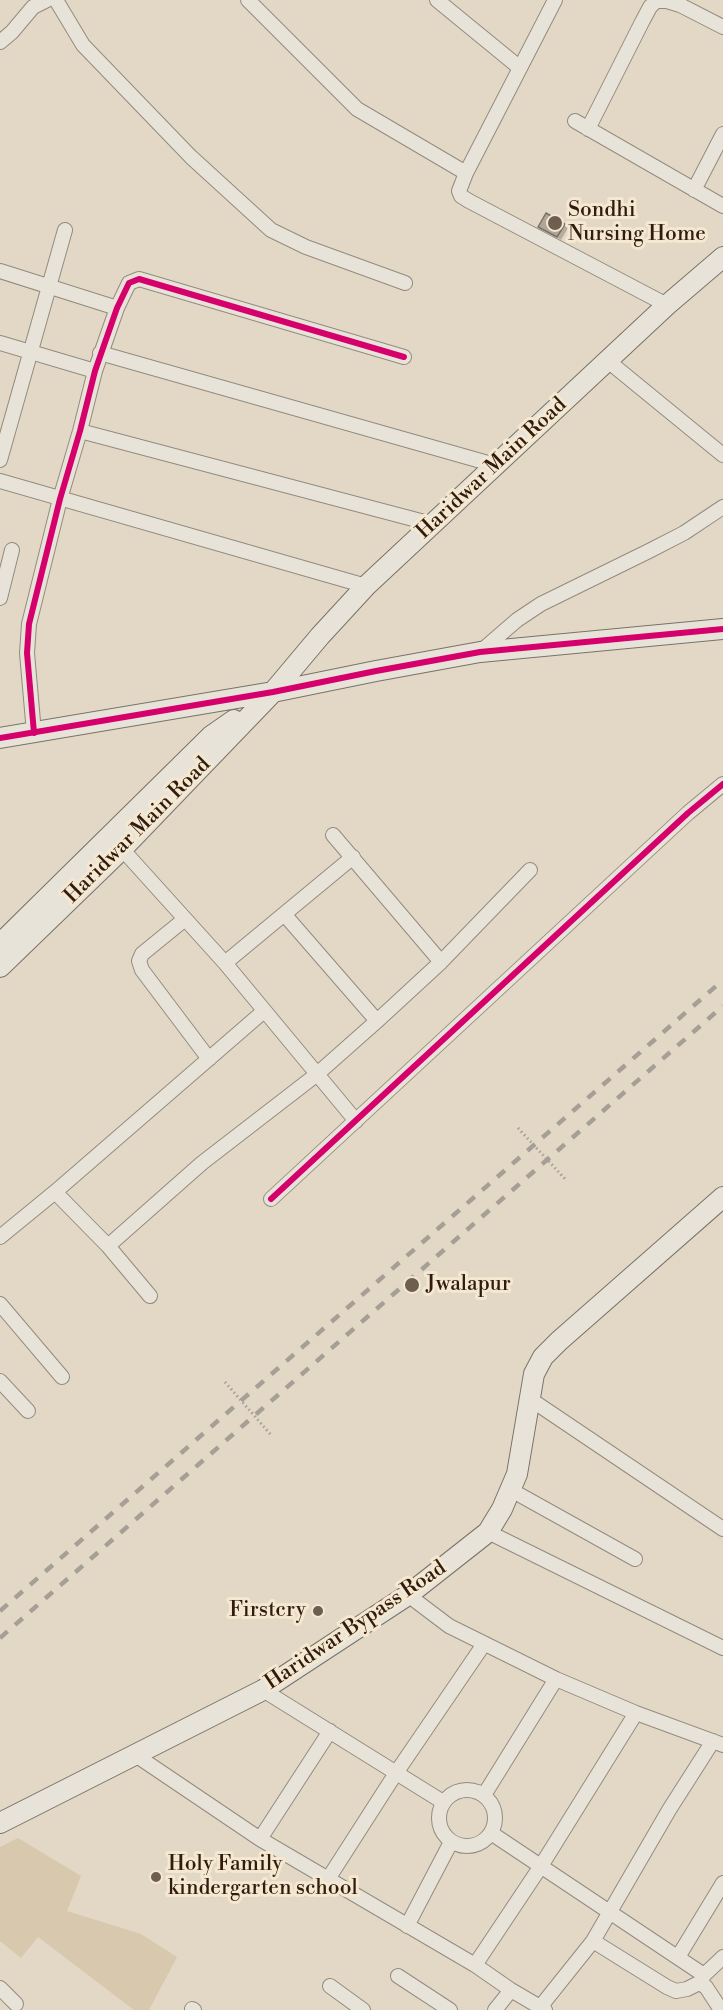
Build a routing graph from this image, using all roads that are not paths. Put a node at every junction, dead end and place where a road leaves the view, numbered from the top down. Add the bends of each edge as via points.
1 (47, 0) edge
2 (56, 0) edge
3 (248, 0) edge
4 (437, 0) edge
5 (555, 0) edge
6 (723, 27) edge
7 (0, 42) edge
8 (520, 68) junction
9 (575, 122) dead end
10 (588, 129) junction
11 (723, 134) edge
12 (466, 173) junction
13 (694, 190) junction
14 (723, 206) edge
15 (65, 230) dead end
16 (723, 257) edge
17 (0, 271) edge
18 (405, 283) dead end
19 (50, 285) junction
20 (667, 306) junction
21 (117, 308) junction
22 (0, 343) edge
23 (31, 352) junction
24 (100, 353) junction
25 (404, 357) dead end
26 (608, 361) junction
27 (95, 371) junction
28 (80, 431) junction
29 (723, 455) edge
30 (0, 460) edge
31 (495, 465) junction
32 (0, 481) edge
33 (60, 498) junction
34 (723, 507) edge
35 (432, 524) junction
36 (12, 550) dead end
37 (366, 586) junction
38 (0, 598) edge
39 (723, 630) edge
40 (480, 652) junction
41 (273, 692) junction
42 (33, 733) junction
43 (0, 738) edge
44 (723, 784) edge
45 (333, 835) dead end
46 (122, 849) junction
47 (353, 857) junction
48 (530, 870) dead end
49 (284, 914) junction
50 (185, 919) junction
51 (0, 944) edge
52 (441, 962) junction
53 (225, 963) junction
54 (0, 967) edge
55 (264, 1011) junction
56 (377, 1021) junction
57 (209, 1059) junction
58 (316, 1074) junction
59 (356, 1121) junction
60 (55, 1192) junction
61 (723, 1197) edge
62 (271, 1199) dead end
63 (0, 1237) edge
64 (108, 1246) junction
65 (150, 1296) dead end
66 (0, 1304) edge
67 (62, 1377) dead end
68 (2, 1386) edge
69 (530, 1399) junction
70 (28, 1411) dead end
71 (512, 1491) junction
72 (723, 1529) edge
73 (488, 1532) junction
74 (636, 1558) dead end
75 (408, 1595) junction
76 (484, 1644) junction
77 (723, 1648) edge
78 (556, 1679) junction
79 (262, 1690) junction
80 (636, 1713) junction
81 (330, 1731) junction
82 (718, 1743) edge
83 (134, 1754) junction
84 (396, 1773) junction
85 (484, 1795) junction
86 (443, 1802) junction
87 (0, 1823) edge
88 (491, 1833) junction
89 (260, 1839) junction
90 (451, 1842) junction
91 (541, 1866) junction
92 (328, 1879) junction
93 (723, 1883) edge
94 (611, 1912) junction
95 (407, 1926) junction
96 (593, 1941) junction
97 (678, 1957) junction
98 (723, 1957) edge
99 (475, 1965) junction
100 (398, 1976) dead end
101 (702, 1979) junction
102 (330, 1986) dead end
103 (0, 1988) edge
104 (511, 1990) junction
105 (16, 2004) dead end
106 (543, 2008) edge
107 (363, 2010) edge
108 (450, 2010) edge
109 (495, 2010) edge
110 (721, 2010) edge

1 - 7 street via 33,7
2 - 18 street via 83,45 191,157 271,230
3 - 12 street via 357,109
4 - 8 street
5 - 8 street
6 - 10 street via 680,5 656,2
8 - 12 street
9 - 10 street
10 - 13 street
11 - 13 street
12 - 20 street via 459,191 461,196
13 - 14 street
15 - 19 street
16 - 20 main road, Haridwar Main Road
17 - 19 street
19 - 21 street
19 - 23 street
20 - 26 main road, Haridwar Main Road
21 - 24 street
21 - 25 street via 129,283 139,279
22 - 23 street
23 - 27 street
23 - 30 street
24 - 27 street
24 - 31 street
26 - 29 street
26 - 31 main road, Haridwar Main Road
27 - 28 street
28 - 33 street
28 - 35 street
31 - 35 main road, Haridwar Main Road
32 - 33 street
33 - 37 street
33 - 42 street via 29,624 27,653
34 - 40 street via 684,533 541,604
35 - 37 main road, Haridwar Main Road
36 - 38 street
37 - 41 main road, Haridwar Main Road
39 - 40 main road
40 - 41 main road
41 - 42 main road
41 - 46 main road, Haridwar Main Road
41 - 51 main road, Haridwar Main Road via 211,736
42 - 43 main road
44 - 59 street
45 - 47 street
46 - 50 street
46 - 54 main road, Haridwar Main Road
47 - 49 street
47 - 52 street
48 - 52 street
49 - 53 street
49 - 56 street
50 - 53 street
50 - 57 street via 138,961
52 - 56 street
53 - 55 street
55 - 57 street
55 - 58 street
56 - 58 street
57 - 60 street
58 - 59 street
58 - 64 street via 202,1163
59 - 62 street
60 - 63 street
60 - 64 street
61 - 69 main road, Haridwar Bypass Road via 559,1341 534,1374
64 - 65 street
66 - 67 street
68 - 70 street
69 - 71 main road, Haridwar Bypass Road
69 - 72 street
71 - 73 main road, Haridwar Bypass Road
71 - 74 street
73 - 75 main road, Haridwar Bypass Road
73 - 77 street
75 - 76 street via 449,1626
75 - 79 main road, Haridwar Bypass Road
76 - 78 street
76 - 84 street
78 - 80 street
78 - 85 street
79 - 81 street
79 - 83 main road, Haridwar Bypass Road
80 - 82 street
80 - 91 street
81 - 84 street
81 - 89 street
82 - 94 street via 669,1810
83 - 87 main road, Haridwar Bypass Road
83 - 89 street
84 - 86 street
84 - 92 street
85 - 86 street via 467,1789
85 - 88 street via 495,1817
86 - 90 street via 438,1819 444,1836
88 - 90 street via 477,1845 459,1846
88 - 91 street
89 - 92 street
90 - 95 street
91 - 94 street
91 - 99 street
92 - 95 street
93 - 97 street
94 - 96 street
94 - 97 street
95 - 99 street
96 - 101 street via 676,1991
96 - 106 street
97 - 101 street
98 - 101 street
99 - 104 street
100 - 108 street
101 - 110 street
102 - 107 street
103 - 105 street
104 - 106 street
104 - 109 street

